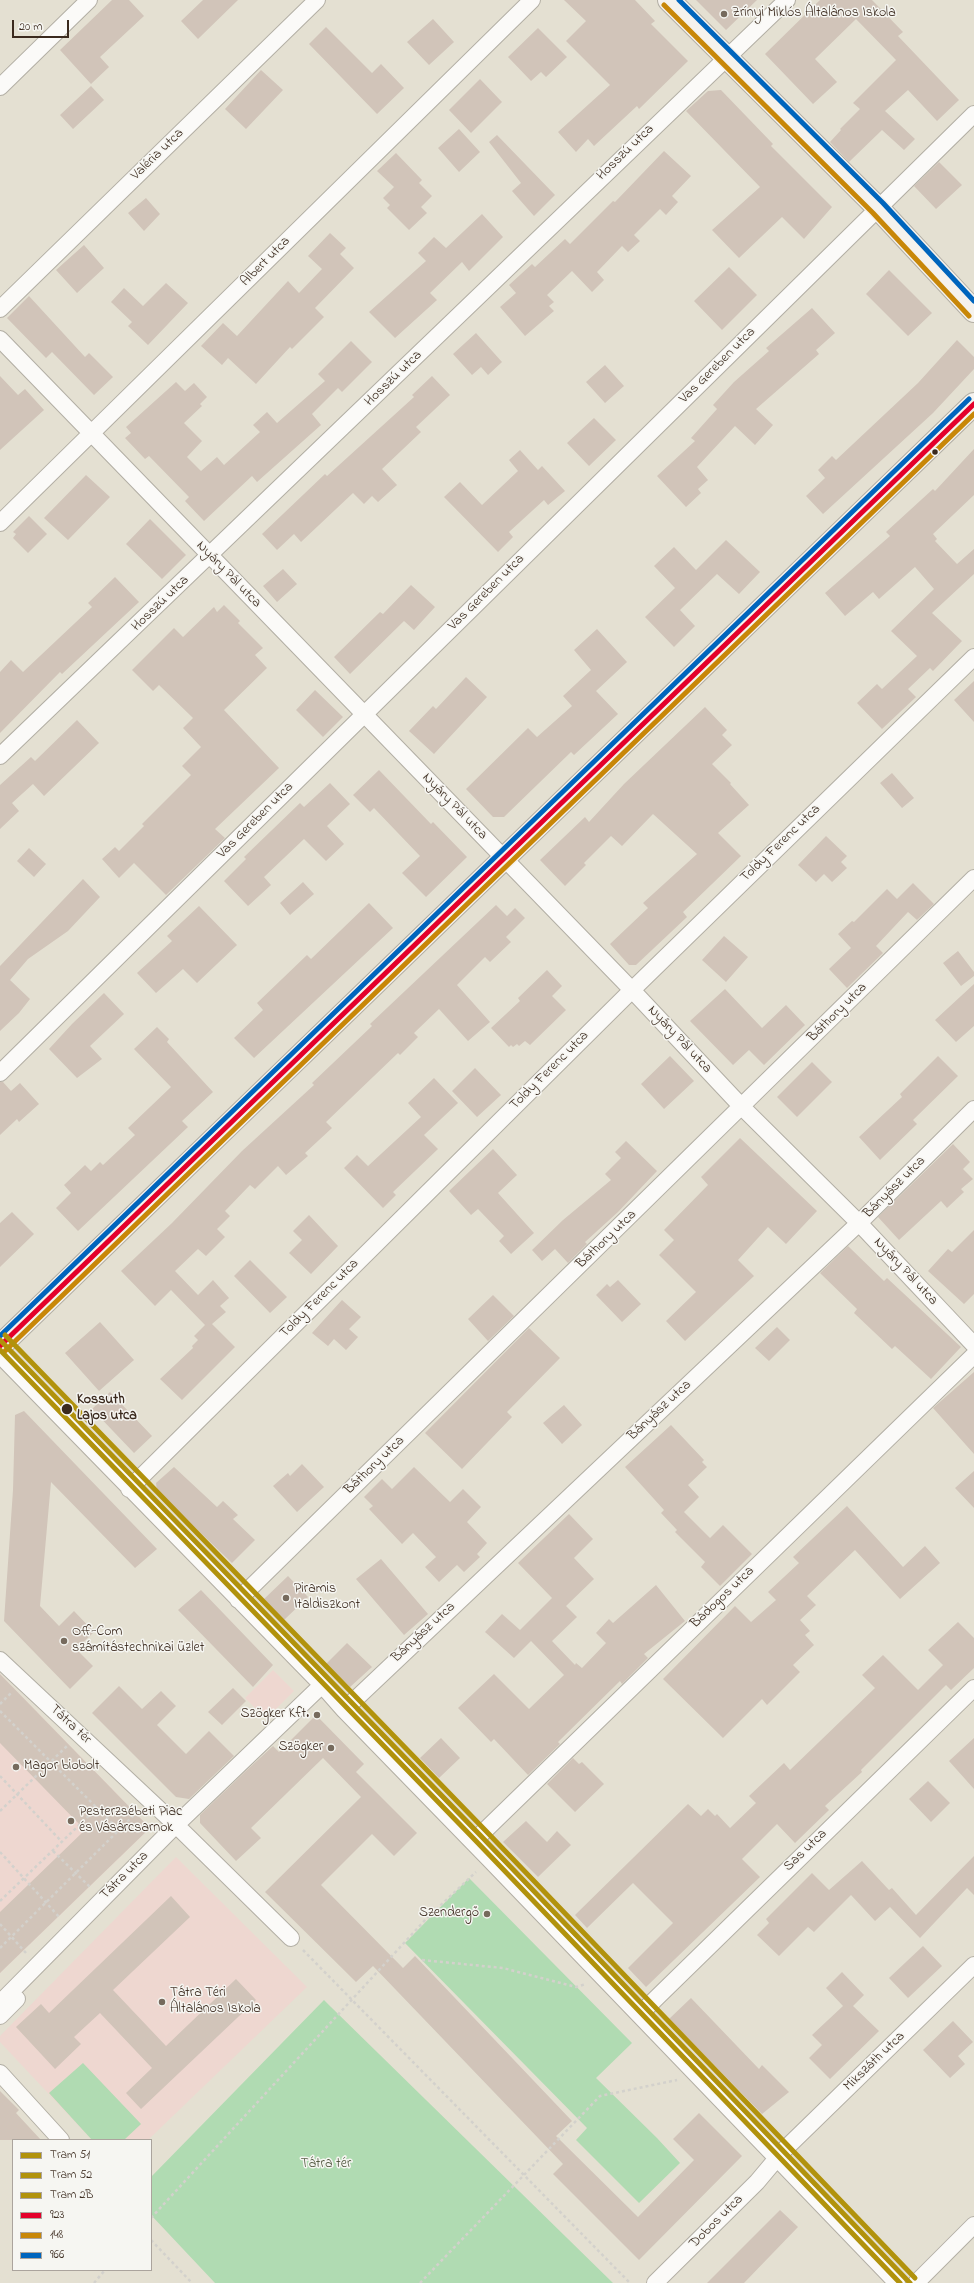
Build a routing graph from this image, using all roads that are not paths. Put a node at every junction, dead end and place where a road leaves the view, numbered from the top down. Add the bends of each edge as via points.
1 (89, 0) edge
2 (317, 0) edge
3 (532, 0) edge
4 (668, 0) edge
5 (787, 0) edge
6 (726, 56) junction
7 (0, 87) edge
8 (974, 114) edge
9 (878, 208) junction
10 (0, 309) edge
11 (974, 311) edge
12 (0, 339) edge
13 (974, 404) edge
14 (91, 434) junction
15 (0, 523) edge
16 (210, 557) junction
17 (974, 657) edge
18 (364, 714) junction
19 (0, 756) edge
20 (505, 859) junction
21 (974, 878) edge
22 (632, 990) junction
23 (0, 1073) edge
24 (742, 1107) junction
25 (974, 1109) edge
26 (859, 1223) junction
27 (974, 1344) edge
28 (0, 1346) edge
29 (974, 1354) edge
30 (0, 1356) edge
31 (129, 1489) junction
32 (238, 1600) junction
33 (0, 1660) edge
34 (322, 1685) junction
35 (974, 1688) edge
36 (344, 1710) junction
37 (176, 1825) junction
38 (473, 1842) junction
39 (291, 1938) road end
40 (974, 1965) edge
41 (0, 2003) edge
42 (638, 2015) junction
43 (0, 2016) edge
44 (0, 2073) edge
45 (61, 2139) edge
46 (777, 2158) junction
47 (974, 2225) edge
48 (655, 2283) edge
49 (897, 2283) edge
50 (916, 2283) edge

1 - 7 street
2 - 10 street, Valéria utca
3 - 14 street, Albert utca
4 - 6 street
5 - 6 street, Hosszú utca
6 - 9 street
6 - 16 street, Hosszú utca
8 - 9 street, Vas Gereben utca
9 - 11 street
9 - 18 street, Vas Gereben utca
12 - 14 street, Nyáry Pál utca
13 - 20 street
14 - 15 street, Albert utca
14 - 16 street, Nyáry Pál utca
16 - 18 street, Nyáry Pál utca
16 - 19 street, Hosszú utca
17 - 22 street, Toldy Ferenc utca
18 - 20 street, Nyáry Pál utca
18 - 23 street, Vas Gereben utca
20 - 22 street, Nyáry Pál utca
20 - 28 street
21 - 24 street, Báthory utca
22 - 24 street, Nyáry Pál utca
22 - 31 street, Toldy Ferenc utca
24 - 26 street, Nyáry Pál utca
24 - 32 street, Báthory utca
25 - 26 street, Bányász utca
26 - 27 street, Nyáry Pál utca
26 - 36 street, Bányász utca
29 - 38 street, Bádogos utca
30 - 31 street
31 - 32 street
32 - 34 street
33 - 37 street, Tátra tér
34 - 36 street
34 - 37 street, Tátra utca
35 - 42 street, Sas utca
36 - 38 street
37 - 39 street, Tátra tér
37 - 41 street, Tátra utca
37 - 43 street via 169,1846
38 - 42 street
40 - 46 street, Mikszáth utca
42 - 46 street
44 - 45 street
46 - 48 street, Dobos utca via 757,2182
46 - 49 street
47 - 50 street

